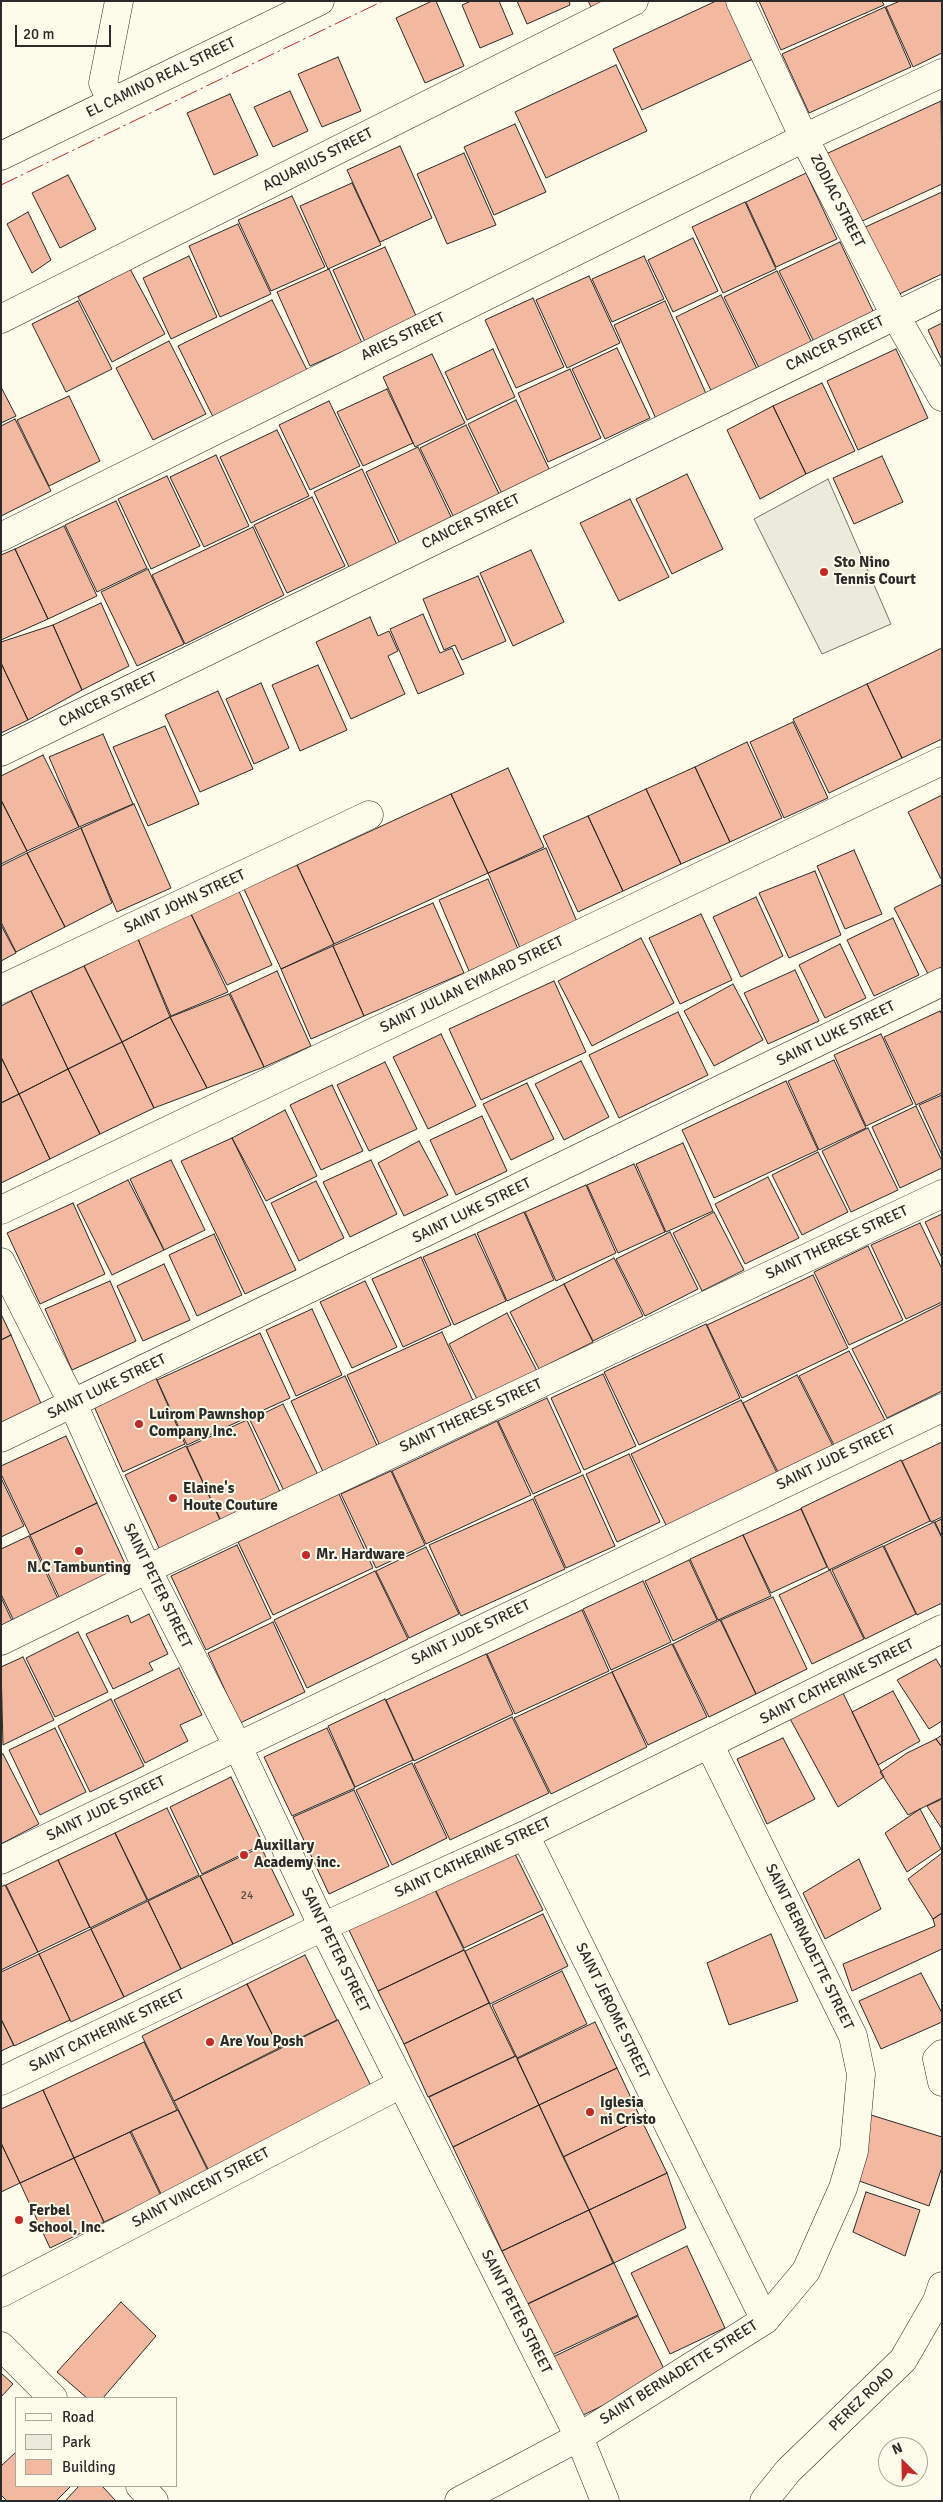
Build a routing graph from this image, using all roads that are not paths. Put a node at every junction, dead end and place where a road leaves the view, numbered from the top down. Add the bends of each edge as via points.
1 (119, 1) edge
2 (320, 1) edge
3 (634, 1) edge
4 (740, 1) edge
5 (942, 72) edge
6 (112, 102) junction
7 (804, 138) junction
8 (1, 156) edge
9 (942, 292) edge
10 (895, 315) junction
11 (1, 319) edge
12 (942, 397) edge
13 (1, 537) edge
14 (1, 752) edge
15 (942, 761) edge
16 (369, 815) dead end
17 (942, 982) edge
18 (1, 989) edge
19 (942, 1194) edge
20 (1, 1210) edge
21 (1, 1262) edge
22 (73, 1404) junction
23 (942, 1408) edge
24 (1, 1438) edge
25 (147, 1569) junction
26 (942, 1629) edge
27 (1, 1641) edge
28 (237, 1745) junction
29 (710, 1746) junction
30 (525, 1835) junction
31 (1, 1860) edge
32 (323, 1928) junction
33 (942, 2054) edge
34 (1, 2081) edge
35 (942, 2082) edge
36 (402, 2084) junction
37 (942, 2286) edge
38 (1, 2293) edge
39 (765, 2320) junction
40 (1, 2346) edge
41 (52, 2397) edge
42 (579, 2437) junction
43 (141, 2487) edge
44 (154, 2501) edge
45 (459, 2501) edge
46 (605, 2501) edge
47 (764, 2501) edge

1 - 6 street via 103,83
2 - 6 street, EL CAMINO REAL STREET
3 - 11 street, AQUARIUS STREET
4 - 7 street, ZODIAC STREET
5 - 7 street, ARIES STREET
6 - 8 street, EL CAMINO REAL STREET
7 - 10 street, ZODIAC STREET
7 - 13 street, ARIES STREET
9 - 10 street, CANCER STREET
10 - 12 street, ZODIAC STREET
10 - 14 street, CANCER STREET
15 - 20 street, SAINT JULIAN EYMARD STREET
16 - 18 street, SAINT JOHN STREET
17 - 22 street, SAINT LUKE STREET
19 - 25 street, SAINT THERESE STREET
21 - 22 street, SAINT PETER STREET
22 - 24 street, SAINT LUKE STREET
22 - 25 street, SAINT PETER STREET
23 - 28 street, SAINT JUDE STREET
25 - 27 street, SAINT THERESE STREET
25 - 28 street, SAINT PETER STREET
26 - 29 street, SAINT CATHERINE STREET
28 - 31 street, SAINT JUDE STREET
28 - 32 street, SAINT PETER STREET
29 - 30 street, SAINT CATHERINE STREET
29 - 39 street, SAINT BERNADETTE STREET via 853,2036 861,2074 854,2151 843,2188 806,2271
30 - 32 street, SAINT CATHERINE STREET
30 - 39 street, SAINT JEROME STREET
32 - 34 street, SAINT CATHERINE STREET
32 - 36 street, SAINT PETER STREET
33 - 35 street via 937,2059
36 - 38 street, SAINT VINCENT STREET
36 - 42 street, SAINT PETER STREET
37 - 47 street, PEREZ ROAD via 937,2301 903,2360 788,2471
39 - 42 street, SAINT BERNADETTE STREET
40 - 41 street
42 - 45 street, SAINT BERNADETTE STREET
42 - 46 street, SAINT PETER STREET
43 - 44 street

